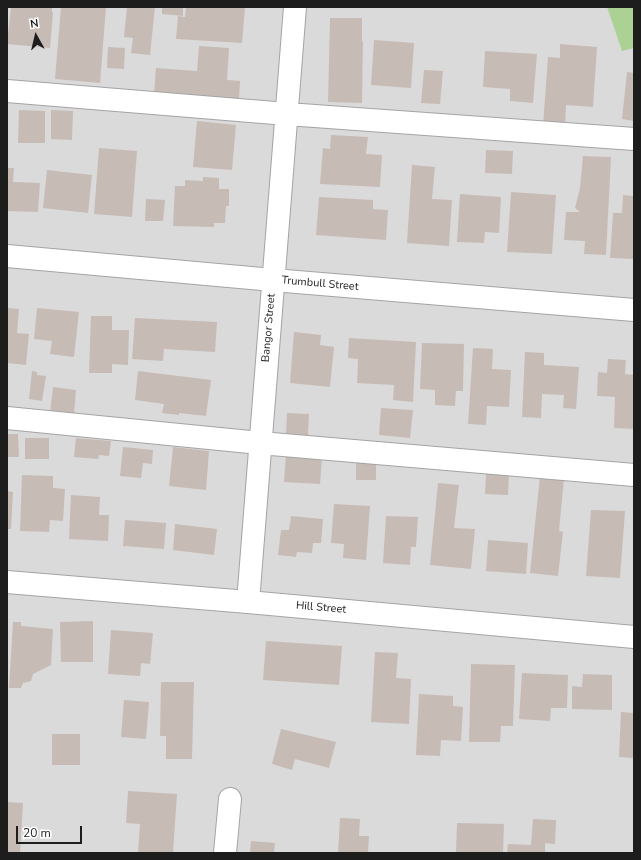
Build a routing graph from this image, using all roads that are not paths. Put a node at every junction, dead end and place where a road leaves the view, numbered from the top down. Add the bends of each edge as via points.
1 (295, 7) edge
2 (7, 91) edge
3 (287, 114) junction
4 (634, 139) edge
5 (7, 256) edge
6 (273, 280) junction
7 (634, 310) edge
8 (7, 418) edge
9 (260, 443) junction
10 (634, 475) edge
11 (7, 582) edge
12 (248, 602) junction
13 (634, 636) edge
14 (230, 799) dead end
15 (225, 853) edge

1 - 3 street, Bangor Street
2 - 3 street
3 - 4 street
3 - 6 street, Bangor Street
5 - 6 street, Trumbull Street
6 - 7 street, Trumbull Street
6 - 9 street, Bangor Street
8 - 9 street
9 - 10 street
9 - 12 street, Bangor Street
11 - 12 street, Hill Street
12 - 13 street, Hill Street
14 - 15 street

